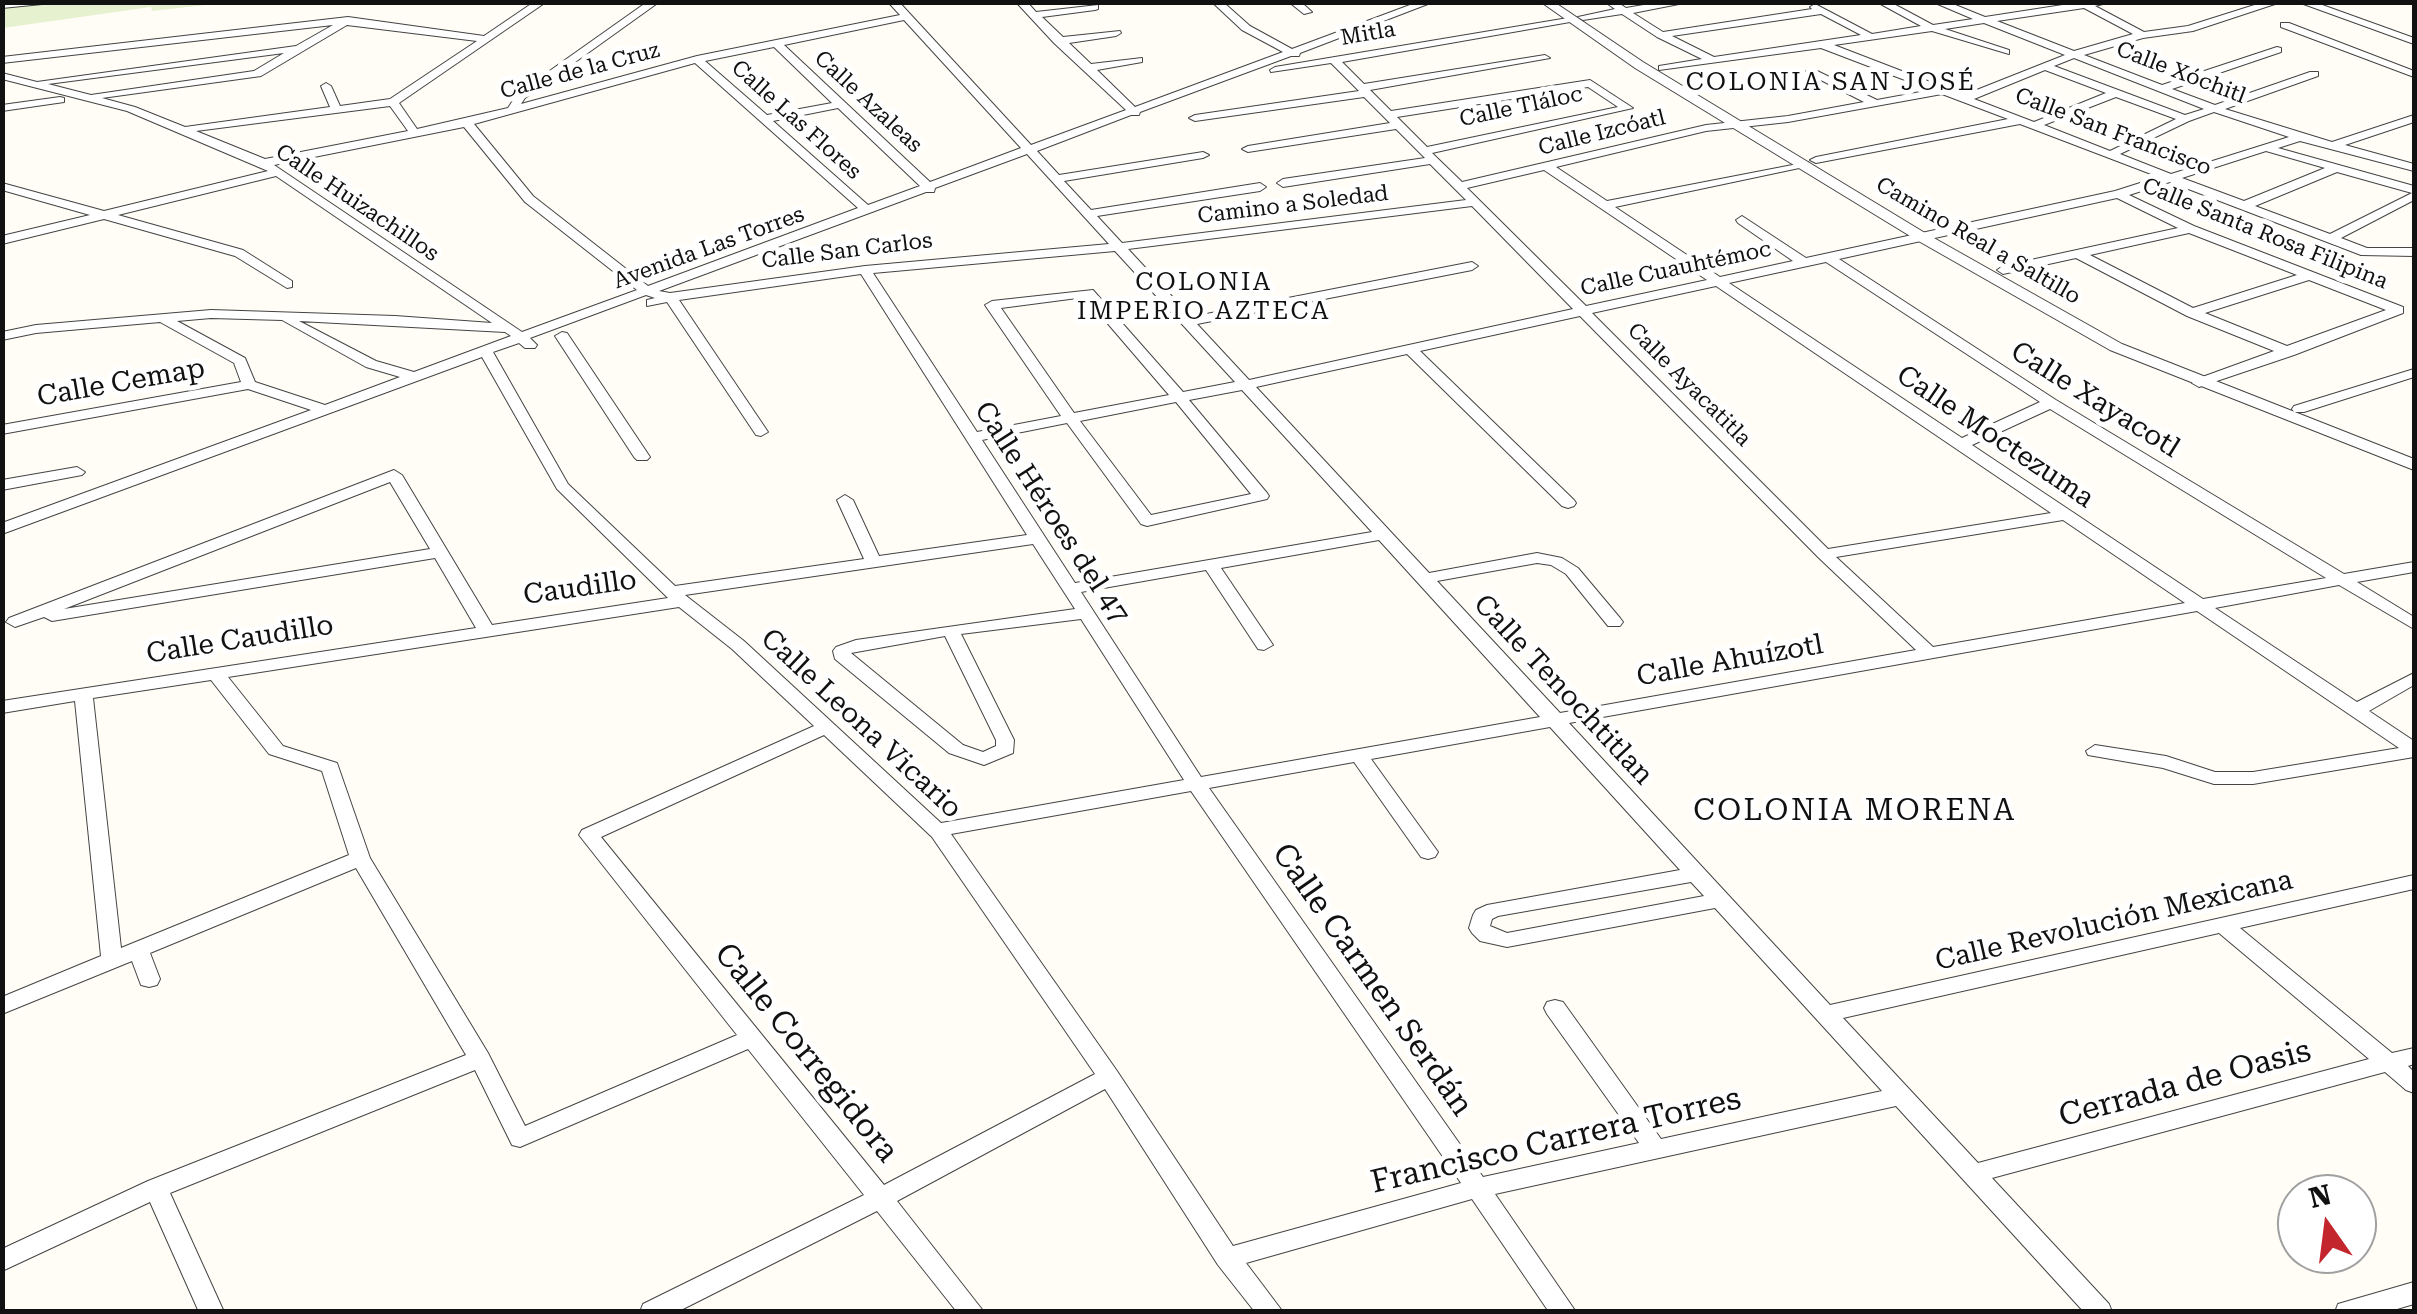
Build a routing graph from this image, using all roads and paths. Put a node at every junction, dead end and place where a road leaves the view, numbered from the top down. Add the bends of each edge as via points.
1 (57, 2) edge
2 (540, 2) edge
3 (654, 2) edge
4 (893, 2) edge
5 (1021, 2) edge
6 (1217, 2) edge
7 (1294, 2) edge
8 (1428, 2) edge
9 (1546, 2) edge
10 (1562, 2) edge
11 (1610, 2) edge
12 (1684, 2) edge
13 (1806, 2) edge
14 (1882, 2) edge
15 (1938, 2) edge
16 (2104, 2) edge
17 (2240, 2) edge
18 (2276, 2) edge
19 (2303, 2) edge
20 (2083, 4) edge
21 (2, 5) edge
22 (1095, 7) dead end
23 (2254, 8) junction
24 (1624, 11) junction
25 (1822, 11) junction
26 (1307, 12) dead end
27 (1033, 15) junction
28 (906, 17) junction
29 (1577, 18) junction
30 (1981, 20) junction
31 (348, 22) junction
32 (2285, 25) dead end
33 (1930, 27) junction
34 (835, 32) junction
35 (1116, 33) dead end
36 (1661, 35) junction
37 (2142, 35) junction
38 (1871, 37) junction
39 (486, 39) junction
40 (1058, 41) junction
41 (2414, 41) edge
42 (845, 43) dead end
43 (1821, 44) junction
44 (778, 45) junction
45 (304, 48) junction
46 (2277, 50) dead end
47 (2005, 52) dead end
48 (1295, 54) junction
49 (2075, 54) junction
50 (1545, 58) dead end
51 (697, 59) junction
52 (2414, 59) edge
53 (2, 60) edge
54 (1138, 60) dead end
55 (1334, 60) junction
56 (1712, 60) junction
57 (180, 64) junction
58 (2045, 66) junction
59 (2393, 66) junction
60 (1087, 68) junction
61 (1663, 68) junction
62 (1811, 71) dead end
63 (2314, 74) dead end
64 (2414, 74) edge
65 (2, 76) edge
66 (1232, 77) junction
67 (29, 83) junction
68 (178, 84) junction
69 (326, 86) dead end
70 (2163, 88) junction
71 (1364, 90) junction
72 (1947, 90) junction
73 (2116, 92) junction
74 (84, 97) junction
75 (1968, 97) junction
76 (60, 100) dead end
77 (393, 102) junction
78 (842, 104) junction
79 (1877, 104) junction
80 (2, 108) edge
81 (2215, 109) junction
82 (338, 110) junction
83 (512, 111) junction
84 (1135, 113) junction
85 (1195, 118) dead end
86 (2414, 118) edge
87 (764, 119) junction
88 (1393, 120) junction
89 (2185, 120) junction
90 (2031, 122) junction
91 (467, 123) junction
92 (1755, 123) junction
93 (1737, 124) junction
94 (189, 130) junction
95 (415, 134) junction
96 (2300, 137) junction
97 (2335, 146) junction
98 (2262, 147) junction
99 (1248, 148) dead end
100 (1026, 152) junction
101 (2112, 154) junction
102 (1428, 155) junction
103 (1203, 156) dead end
104 (1810, 162) junction
105 (264, 163) junction
106 (1548, 166) junction
107 (2333, 169) junction
108 (2414, 170) edge
109 (278, 172) junction
110 (2175, 178) junction
111 (2367, 178) junction
112 (1054, 179) junction
113 (1283, 183) dead end
114 (2, 186) edge
115 (1459, 186) junction
116 (1260, 187) dead end
117 (930, 188) junction
118 (2414, 193) edge
119 (2118, 194) junction
120 (1474, 202) junction
121 (1605, 205) junction
122 (2246, 205) junction
123 (868, 211) junction
124 (1086, 214) junction
125 (106, 216) junction
126 (1742, 220) dead end
127 (2, 224) edge
128 (2190, 229) junction
129 (1937, 232) junction
130 (1920, 236) junction
131 (2332, 238) junction
132 (7, 239) edge
133 (1117, 247) junction
134 (2413, 251) edge
135 (2079, 254) junction
136 (1827, 257) junction
137 (1803, 262) junction
138 (1472, 266) dead end
139 (865, 270) junction
140 (2003, 270) junction
141 (2312, 275) junction
142 (1718, 280) junction
143 (287, 284) dead end
144 (648, 292) junction
145 (670, 297) junction
146 (1582, 310) junction
147 (2192, 313) junction
148 (289, 316) junction
149 (160, 317) junction
150 (2, 319) edge
151 (1186, 322) junction
152 (509, 328) junction
153 (8, 335) edge
154 (562, 336) junction
155 (527, 343) junction
156 (1410, 348) junction
157 (2289, 352) junction
158 (489, 357) junction
159 (2414, 373) edge
160 (2216, 377) junction
161 (416, 378) junction
162 (2199, 383) junction
163 (249, 384) junction
164 (1244, 385) junction
165 (1179, 397) junction
166 (2051, 403) junction
167 (2300, 409) junction
168 (327, 410) junction
169 (1070, 418) junction
170 (2, 430) edge
171 (761, 432) dead end
172 (973, 437) junction
173 (1960, 444) junction
174 (2414, 452) edge
175 (642, 457) dead end
176 (2414, 465) edge
177 (77, 472) dead end
178 (2, 485) edge
179 (845, 500) dead end
180 (1568, 502) dead end
181 (2066, 515) junction
182 (2, 530) edge
183 (1382, 535) junction
184 (1038, 538) junction
185 (439, 552) junction
186 (1824, 554) junction
187 (873, 561) junction
188 (1210, 565) junction
189 (2414, 568) edge
190 (1423, 579) junction
191 (2340, 581) junction
192 (1070, 589) junction
193 (676, 596) junction
194 (2201, 605) junction
195 (1086, 613) junction
196 (1614, 622) dead end
197 (9, 623) edge
198 (2414, 624) edge
199 (486, 630) junction
200 (951, 630) junction
201 (1264, 644) dead end
202 (1930, 654) junction
203 (214, 672) junction
204 (2414, 678) edge
205 (84, 693) junction
206 (2, 707) edge
207 (2357, 710) junction
208 (1554, 721) junction
209 (826, 727) junction
210 (2414, 750) edge
211 (2095, 751) dead end
212 (1360, 755) junction
213 (1196, 784) junction
214 (937, 830) junction
215 (1428, 852) dead end
216 (360, 858) junction
217 (1696, 874) junction
218 (2414, 882) edge
219 (1720, 900) junction
220 (2223, 925) junction
221 (138, 948) junction
222 (112, 958) junction
223 (149, 979) dead end
224 (2, 1006) edge
225 (1555, 1008) dead end
226 (1825, 1014) junction
227 (752, 1038) junction
228 (2414, 1056) edge
229 (480, 1060) junction
230 (2390, 1062) junction
231 (1109, 1077) junction
232 (2414, 1084) edge
233 (1901, 1096) junction
234 (1656, 1148) junction
235 (1973, 1174) junction
236 (156, 1188) junction
237 (1476, 1188) junction
238 (881, 1198) junction
239 (1228, 1258) junction
240 (2, 1260) edge
241 (2414, 1293) edge
242 (212, 1312) edge
243 (652, 1312) edge
244 (972, 1312) edge
245 (1271, 1312) edge
246 (1564, 1312) edge
247 (2100, 1312) edge
248 (2347, 1312) edge

1 - 21 street
2 - 39 street
3 - 83 street via 521,96
4 - 28 street, Calle Tenochtitlan
5 - 27 street
6 - 48 street via 1246,28
7 - 26 street
8 - 48 street, Avenida Las Torres
9 - 29 street, Camino Real a Saltillo
10 - 29 street, Camino Real a Saltillo
11 - 24 street
12 - 24 street, Mitla
13 - 25 street
14 - 33 street
15 - 30 street, Calle Xóchitl
16 - 20 street
17 - 23 street
18 - 23 street
19 - 41 street
20 - 30 street
20 - 37 street
22 - 27 street
23 - 37 street via 2189,30
24 - 29 street, Mitla
24 - 36 street
25 - 36 street
25 - 38 street
27 - 40 street
28 - 34 street, Calle de la Cruz
28 - 100 street, Calle Tenochtitlan
29 - 55 street, Mitla
29 - 61 street, Camino Real a Saltillo
29 - 93 street, Camino Real a Saltillo
30 - 33 street
30 - 49 street, Calle Xóchitl
31 - 39 street
31 - 45 street
31 - 53 street
32 - 59 street
33 - 38 street
33 - 47 street
34 - 42 street
34 - 44 street, Calle de la Cruz
35 - 40 street
36 - 56 street
37 - 49 street
38 - 43 street
39 - 77 street
40 - 60 street
43 - 56 street
43 - 72 street, Calle San Francisco
44 - 51 street, Calle de la Cruz
44 - 78 street, Calle Azaleas
45 - 57 street
45 - 68 street via 257,74
46 - 70 street
48 - 66 street, Avenida Las Torres
49 - 58 street
49 - 70 street, Calle Xóchitl
50 - 71 street
51 - 83 street, Calle de la Cruz
51 - 87 street, Calle Las Flores
52 - 59 street
54 - 60 street
55 - 66 street, Mitla
55 - 71 street, Calle Ayacatitla
56 - 61 street
57 - 67 street
57 - 68 street
58 - 73 street
58 - 75 street
59 - 64 street
60 - 84 street
61 - 92 street, Camino Real a Saltillo
62 - 79 street
63 - 81 street
65 - 67 street, Calle Huizachillos
66 - 84 street, Avenida Las Torres
67 - 74 street, Calle Huizachillos
68 - 74 street
69 - 82 street
70 - 81 street, Calle Xóchitl
71 - 85 street
71 - 88 street, Calle Ayacatitla
72 - 75 street, Calle San Francisco
72 - 79 street, Calle Izcóatl
73 - 89 street
73 - 90 street
74 - 94 street, Calle Huizachillos
75 - 90 street, Calle San Francisco
76 - 80 street
77 - 82 street
77 - 95 street
78 - 87 street
78 - 117 street, Calle Azaleas
79 - 92 street, Calle Izcóatl
81 - 89 street
81 - 96 street, Calle Xóchitl
82 - 94 street
83 - 91 street, Calle de la Cruz
84 - 100 street, Avenida Las Torres
86 - 97 street
87 - 123 street, Calle Las Flores
88 - 99 street
88 - 102 street, Calle Ayacatitla
88 - 102 street, Calle Tláloc via 1590,83 1627,108
89 - 101 street
90 - 101 street, Calle San Francisco
90 - 104 street
91 - 95 street, Calle de la Cruz
91 - 144 street via 529,199
92 - 93 street, Calle Izcóatl
92 - 104 street, Camino Real a Saltillo
93 - 104 street, Camino Real a Saltillo
93 - 106 street, Calle Izcóatl
94 - 105 street, Calle Huizachillos
95 - 105 street, Calle de la Cruz
96 - 97 street, Calle Xóchitl
96 - 98 street, Calle Cuauhtémoc
97 - 108 street, Calle Xóchitl
98 - 107 street
98 - 110 street, Calle Cuauhtémoc
100 - 112 street, Calle Tenochtitlan
100 - 117 street, Avenida Las Torres
101 - 110 street, Calle San Francisco
102 - 113 street, Calle Tláloc
102 - 115 street, Calle Ayacatitla
103 - 112 street
104 - 121 street
104 - 129 street, Camino Real a Saltillo
104 - 130 street, Camino Real a Saltillo
105 - 109 street, Calle Huizachillos
106 - 115 street, Calle Izcóatl
106 - 121 street, Calle Moctezuma
107 - 111 street
107 - 122 street
108 - 111 street
109 - 125 street
109 - 152 street, Calle Huizachillos
110 - 119 street, Calle Cuauhtémoc
110 - 122 street, Calle San Francisco
111 - 118 street
112 - 124 street, Calle Tenochtitlan
114 - 125 street
115 - 120 street, Calle Ayacatitla
116 - 124 street
117 - 123 street, Avenida Las Torres
118 - 131 street
119 - 128 street, Calle Santa Rosa Filipina
119 - 129 street, Calle Cuauhtémoc
120 - 133 street, Camino a Soledad
120 - 146 street, Calle Ayacatitla
121 - 142 street, Calle Moctezuma
122 - 131 street, Calle San Francisco
123 - 144 street, Avenida Las Torres
124 - 133 street, Calle Tenochtitlan
125 - 132 street
125 - 143 street via 239,252
126 - 137 street
127 - 132 street
128 - 135 street
128 - 141 street, Calle Santa Rosa Filipina
129 - 130 street, Calle Cuauhtémoc
129 - 140 street, Camino Real a Saltillo
130 - 136 street, Calle Cuauhtémoc
130 - 162 street, Camino Real a Saltillo via 2116,346
131 - 134 street, Calle San Francisco via 2365,252
133 - 139 street, Calle San Carlos
133 - 151 street, Calle Tenochtitlan
135 - 140 street
135 - 147 street
136 - 137 street, Calle Cuauhtémoc
136 - 166 street, Calle Xayacotl
137 - 142 street, Calle Cuauhtémoc
138 - 151 street
139 - 145 street, Calle San Carlos
139 - 172 street, Calle Héroes del 47
140 - 160 street, Camino Real a Saltillo via 2136,344
141 - 147 street
141 - 157 street, Calle Santa Rosa Filipina via 2398,310
142 - 146 street, Calle Cuauhtémoc
142 - 173 street, Calle Moctezuma
144 - 145 street
144 - 155 street, Avenida Las Torres
145 - 154 street, Calle San Carlos
145 - 171 street
146 - 156 street, Calle Cuauhtémoc
146 - 186 street, Calle Ayacatitla
147 - 157 street
148 - 149 street
148 - 152 street
148 - 161 street via 289,322 372,364
149 - 153 street
149 - 163 street via 240,361
150 - 153 street
151 - 164 street, Calle Tenochtitlan
152 - 155 street
154 - 155 street, Calle San Carlos
154 - 175 street
155 - 158 street, Calle San Carlos
156 - 164 street, Calle Cuauhtémoc
156 - 180 street
157 - 160 street
158 - 161 street
158 - 193 street, Calle Leona Vicario via 562,486
159 - 167 street
160 - 162 street
160 - 167 street, Camino Real a Saltillo
161 - 168 street
162 - 176 street, Camino Real a Saltillo
163 - 168 street
163 - 170 street, Calle Cemap
164 - 165 street, Calle Cuauhtémoc
164 - 183 street, Calle Tenochtitlan
165 - 169 street, Calle Cuauhtémoc
165 - 169 street via 1088,293 992,304
165 - 169 street via 1261,496 1148,521
166 - 173 street
166 - 191 street, Calle Xayacotl
167 - 174 street, Camino Real a Saltillo
168 - 182 street
169 - 172 street, Calle Cuauhtémoc
172 - 184 street, Calle Héroes del 47
173 - 181 street, Calle Moctezuma
177 - 178 street
179 - 187 street
181 - 186 street
181 - 194 street, Calle Moctezuma
183 - 188 street
183 - 190 street, Calle Tenochtitlan
184 - 187 street, Caudillo
184 - 192 street, Calle Héroes del 47
185 - 197 street
185 - 197 street via 394,475
185 - 199 street
186 - 202 street, Calle Ayacatitla
187 - 193 street, Caudillo
188 - 192 street
188 - 201 street
189 - 191 street, Calle Ahuízotl
190 - 196 street via 1537,558 1556,561 1572,570
190 - 208 street, Calle Tenochtitlan
191 - 194 street, Calle Ahuízotl
191 - 198 street, Calle Xayacotl
192 - 195 street, Calle Héroes del 47
193 - 199 street, Caudillo
193 - 209 street, Calle Leona Vicario
194 - 202 street, Calle Ahuízotl
194 - 207 street, Calle Moctezuma
195 - 200 street
195 - 213 street, Calle Héroes del 47
199 - 203 street, Calle Caudillo
200 - 200 street via 1005,740 1006,749 996,756 984,759 956,749 842,651
202 - 208 street, Calle Ahuízotl
203 - 205 street, Calle Caudillo
203 - 216 street via 276,750 330,767
204 - 207 street
205 - 206 street, Calle Caudillo
205 - 222 street
207 - 210 street, Calle Moctezuma
208 - 212 street, Calle Ahuízotl
208 - 217 street, Calle Tenochtitlan
209 - 214 street, Calle Leona Vicario
209 - 227 street, Calle Corregidora via 589,835
210 - 211 street via 2253,778 2214,778
212 - 213 street, Calle Ahuízotl
212 - 215 street
213 - 214 street, Calle Ahuízotl
213 - 237 street, Calle Carmen Serdán
214 - 231 street, Calle Leona Vicario
216 - 221 street
216 - 229 street
217 - 219 street, Calle Tenochtitlan
217 - 219 street via 1494,910 1483,914 1480,928 1507,940
218 - 220 street, Calle Revolución Mexicana
219 - 226 street, Calle Tenochtitlan
220 - 226 street, Calle Revolución Mexicana
220 - 230 street
221 - 222 street
221 - 223 street
222 - 224 street
225 - 234 street
226 - 233 street, Calle Tenochtitlan
227 - 229 street via 520,1138
227 - 238 street, Calle Corregidora
228 - 230 street, Cerrada de Oasis
229 - 236 street
230 - 232 street
230 - 235 street, Cerrada de Oasis
231 - 238 street
231 - 239 street, Calle Leona Vicario
233 - 234 street, Francisco Carrera Torres
233 - 235 street, Calle Tenochtitlan
234 - 237 street, Francisco Carrera Torres
235 - 247 street, Calle Tenochtitlan
236 - 240 street
236 - 242 street
237 - 239 street, Francisco Carrera Torres
237 - 246 street, Calle Carmen Serdán
238 - 243 street
238 - 244 street, Calle Corregidora
239 - 245 street, Calle Leona Vicario
241 - 248 street

